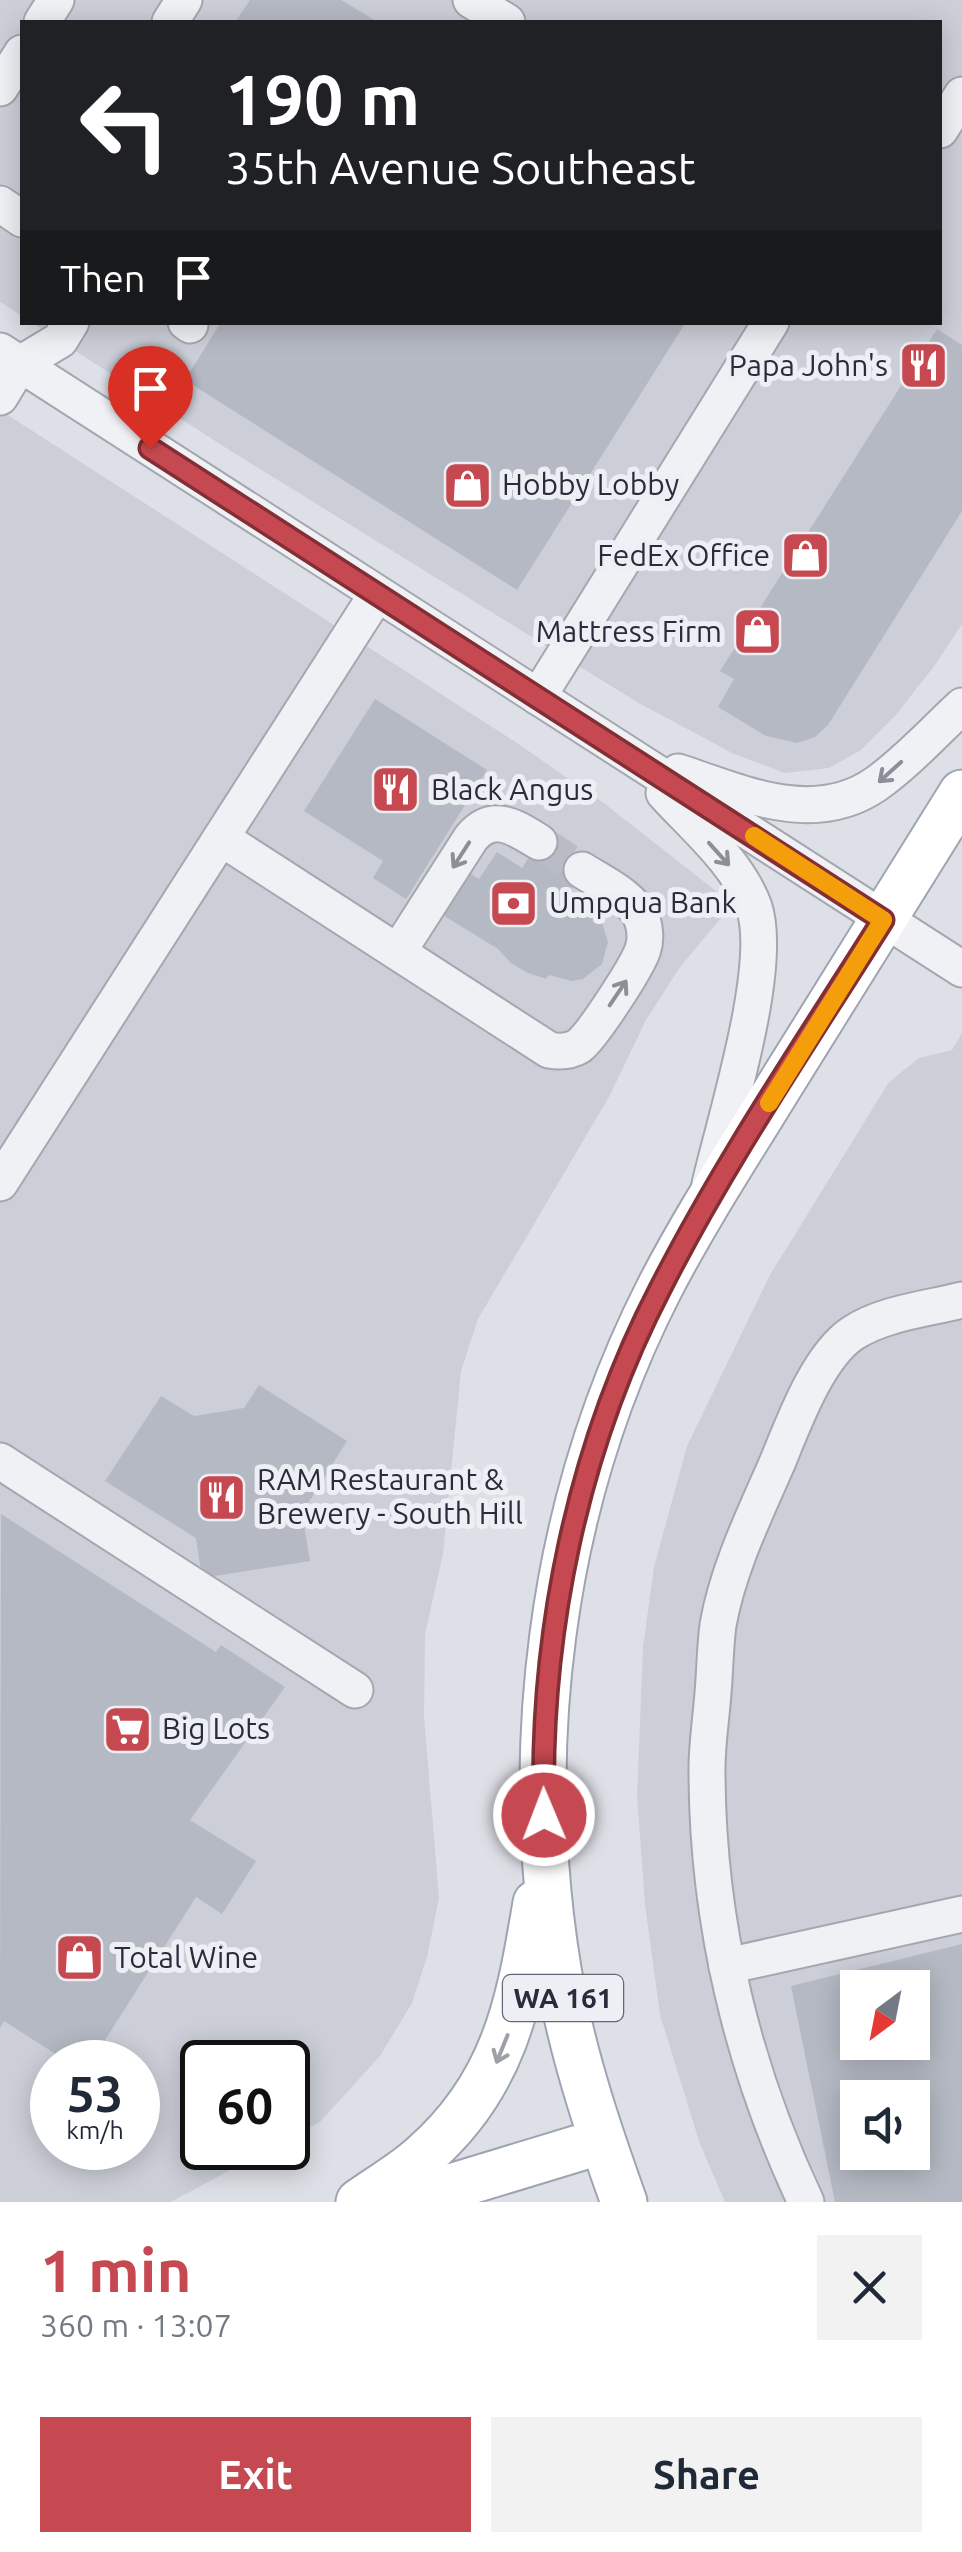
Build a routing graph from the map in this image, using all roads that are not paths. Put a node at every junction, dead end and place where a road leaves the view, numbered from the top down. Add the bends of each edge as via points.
1 (471, 0) edge
2 (504, 20) edge
3 (20, 56) edge
4 (0, 88) edge
5 (962, 95) edge
6 (942, 127) edge
7 (69, 325) edge
8 (769, 325) edge
9 (10, 358) edge
10 (0, 397) edge
11 (376, 594) junction
12 (538, 698) junction
13 (962, 706) edge
14 (630, 756) junction
15 (962, 793) edge
16 (221, 838) junction
17 (539, 842) tunnel mouth
18 (582, 870) tunnel mouth
19 (883, 920) junction
20 (398, 952) junction
21 (962, 969) edge
22 (0, 1183) edge
23 (704, 1208) junction
24 (962, 1300) edge
25 (0, 1462) edge
26 (355, 1690) dead end
27 (545, 1852) junction
28 (962, 1914) edge
29 (728, 1966) junction
30 (602, 2141) junction
31 (359, 2202) edge
32 (401, 2202) edge
33 (624, 2202) edge
34 (806, 2202) edge

1 - 2 street
3 - 4 street
5 - 6 street
7 - 9 street via 60,340
8 - 12 street
9 - 10 street
9 - 11 street
11 - 12 street
11 - 16 street
12 - 14 street
13 -> 14 street via 878,782 813,806 749,796
14 - 19 street
14 -> 23 street via 735,872 758,931 756,989
15 - 19 main road, WA 161
16 - 20 street
16 - 22 street
17 -> 20 street via 511,825 482,827
20 -> 18 street via 549,1050 567,1051 582,1043 644,948 635,908
19 - 21 street
19 - 23 main road, WA 161
23 - 27 main road, WA 161 via 632,1350 577,1510 546,1705
24 - 29 street via 873,1322 829,1353 735,1561 718,1624 706,1774 714,1893
25 - 26 street
27 - 30 main road, WA 161 via 564,1998
27 -> 31 main road via 516,2012 494,2068 450,2131
28 - 29 street
29 - 34 street via 760,2090
30 - 32 main road
30 - 33 main road, WA 161

